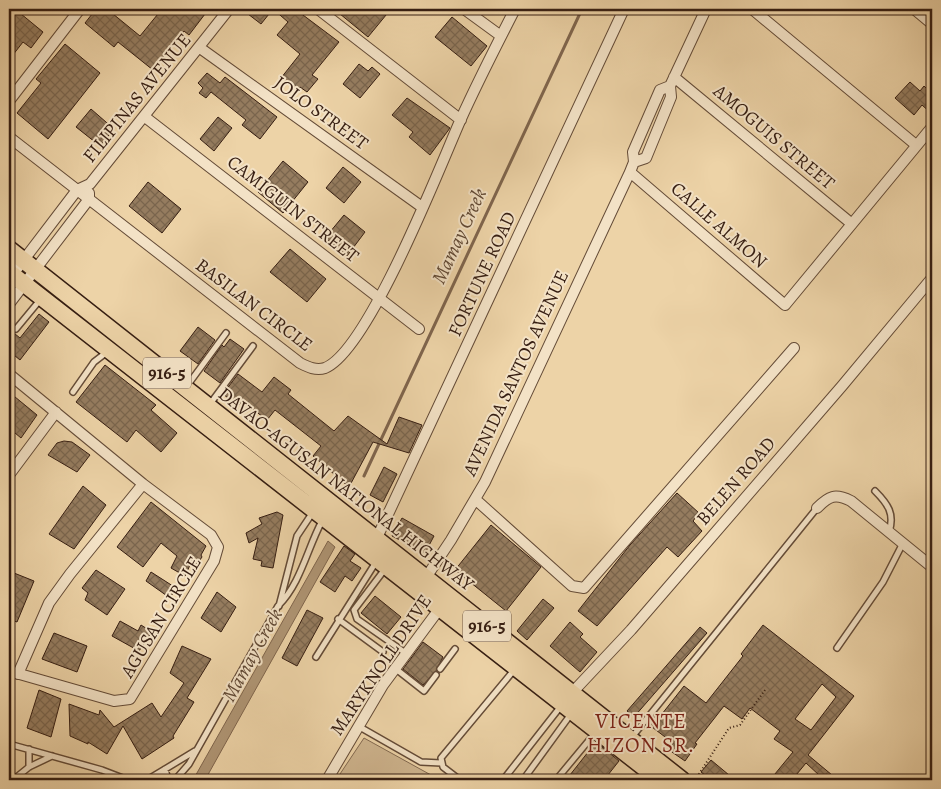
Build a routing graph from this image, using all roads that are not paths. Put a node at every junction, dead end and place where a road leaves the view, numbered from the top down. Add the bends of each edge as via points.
1 (80, 9) edge
2 (229, 9) edge
3 (318, 9) edge
4 (464, 9) edge
5 (515, 9) edge
6 (624, 9) edge
7 (706, 9) edge
8 (752, 9) edge
9 (914, 9) edge
10 (932, 24) edge
11 (501, 36) junction
12 (200, 48) junction
13 (672, 81) junction
14 (9, 101) edge
15 (145, 117) junction
16 (461, 120) junction
17 (932, 126) edge
18 (9, 137) edge
19 (916, 145) junction
20 (630, 172) junction
21 (90, 184) junction
22 (77, 190) junction
23 (89, 199) junction
24 (422, 208) junction
25 (852, 224) junction
26 (9, 249) edge
27 (29, 265) junction
28 (14, 278) edge
29 (932, 278) edge
30 (42, 297) junction
31 (380, 298) junction
32 (9, 304) edge
33 (16, 329) dead end
34 (419, 329) dead end
35 (226, 333) dead end
36 (253, 346) dead end
37 (794, 348) dead end
38 (110, 351) junction
39 (146, 357) junction
40 (136, 371) junction
41 (9, 374) edge
42 (185, 388) junction
43 (73, 392) dead end
44 (208, 406) junction
45 (56, 412) junction
46 (9, 475) edge
47 (143, 484) junction
48 (876, 491) dead end
49 (475, 499) junction
50 (324, 508) junction
51 (817, 508) joint
52 (889, 532) junction
53 (903, 543) junction
54 (380, 553) junction
55 (932, 567) edge
56 (422, 584) junction
57 (444, 602) junction
58 (278, 606) junction
59 (338, 619) junction
60 (496, 641) junction
61 (837, 648) dead end
62 (455, 649) dead end
63 (383, 652) dead end
64 (407, 654) junction
65 (316, 657) dead end
66 (517, 668) junction
67 (396, 669) junction
68 (440, 669) dead end
69 (14, 672) edge
70 (436, 675) dead end
71 (569, 703) junction
72 (358, 726) junction
73 (601, 726) junction
74 (630, 739) junction
75 (9, 744) edge
76 (29, 749) junction
77 (196, 751) junction
78 (52, 756) junction
79 (440, 764) junction
80 (29, 767) junction
81 (165, 769) junction
82 (13, 780) edge
83 (128, 780) edge
84 (147, 780) edge
85 (168, 780) edge
86 (175, 780) edge
87 (327, 780) edge
88 (460, 780) edge
89 (503, 780) edge
90 (523, 780) edge
91 (556, 780) edge
92 (660, 780) edge
93 (682, 780) edge

1 - 14 street
2 - 12 street, FILIPINAS AVENUE
3 - 16 street
4 - 11 street
5 - 11 street, BASILAN CIRCLE
6 - 54 street, FORTUNE ROAD
7 - 13 street, AVENIDA SANTOS AVENUE
8 - 19 street
9 - 10 street
11 - 16 street, BASILAN CIRCLE
12 - 15 street, FILIPINAS AVENUE
12 - 24 street, JOLO STREET
13 - 20 street, AVENIDA SANTOS AVENUE via 660,90 633,152
13 - 25 street, AMOGUIS STREET
15 - 21 street, FILIPINAS AVENUE
15 - 31 street, CAMIGUIN STREET
16 - 24 street, BASILAN CIRCLE
17 - 19 street
18 - 22 street, BASILAN CIRCLE
19 - 25 street
20 - 25 street, CALLE ALMON via 786,305
20 - 49 street, AVENIDA SANTOS AVENUE
21 - 22 street, FILIPINAS AVENUE
21 - 23 street, FILIPINAS AVENUE
22 - 23 street, BASILAN CIRCLE
22 - 27 street, FILIPINAS AVENUE
23 - 27 street, FILIPINAS AVENUE
23 - 31 street, BASILAN CIRCLE via 309,368 326,368 340,356
24 - 31 street, BASILAN CIRCLE
26 - 27 main road, DAVAO-AGUSAN NATIONAL HIGHWAY / 916-5
27 - 28 street, FILIPINAS AVENUE
27 - 28 street, FILIPINAS AVENUE
27 - 39 main road, DAVAO-AGUSAN NATIONAL HIGHWAY / 916-5
28 - 30 main road, DAVAO-AGUSAN NATIONAL HIGHWAY / 916-5
28 - 32 street, FILIPINAS AVENUE
29 - 71 street, BELEN ROAD
30 - 33 lane
30 - 38 main road, DAVAO-AGUSAN NATIONAL HIGHWAY / 916-5
31 - 34 street, CAMIGUIN STREET
35 - 42 lane
36 - 44 lane
37 - 49 street via 587,586 580,589 572,586
38 - 40 main road, DAVAO-AGUSAN NATIONAL HIGHWAY / 916-5
38 - 43 lane via 94,362
39 - 40 main road
39 - 42 main road, DAVAO-AGUSAN NATIONAL HIGHWAY / 916-5
40 - 50 main road, DAVAO-AGUSAN NATIONAL HIGHWAY / 916-5
41 - 45 street, AGUSAN CIRCLE
42 - 44 main road, DAVAO-AGUSAN NATIONAL HIGHWAY / 916-5
44 - 50 main road, DAVAO-AGUSAN NATIONAL HIGHWAY / 916-5
45 - 46 street
45 - 47 street, AGUSAN CIRCLE
47 - 69 street via 49,603
47 - 69 street, AGUSAN CIRCLE via 211,535 218,554 135,694 125,701 114,701
48 - 52 lane via 892,514
49 - 56 street, AVENIDA SANTOS AVENUE
50 - 54 main road, DAVAO-AGUSAN NATIONAL HIGHWAY / 916-5
50 - 58 lane via 292,589
50 - 58 lane via 297,536
51 - 52 street via 827,498 840,495
51 - 74 lane
52 - 53 street
53 - 55 street
53 - 61 lane via 883,582
54 - 56 main road, DAVAO-AGUSAN NATIONAL HIGHWAY / 916-5
54 - 59 lane
54 - 64 lane via 354,614 356,619
56 - 57 main road, DAVAO-AGUSAN NATIONAL HIGHWAY / 916-5
57 - 60 main road, DAVAO-AGUSAN NATIONAL HIGHWAY / 916-5
57 - 64 street, MARYKNOLL DRIVE
58 - 77 lane
59 - 63 lane
59 - 65 lane
60 - 66 main road, DAVAO-AGUSAN NATIONAL HIGHWAY / 916-5
60 - 71 main road, DAVAO-AGUSAN NATIONAL HIGHWAY / 916-5
62 - 68 lane
64 - 67 street, MARYKNOLL DRIVE
66 - 71 main road, DAVAO-AGUSAN NATIONAL HIGHWAY / 916-5
66 - 79 lane via 443,754
67 - 70 lane via 424,691
67 - 72 street, MARYKNOLL DRIVE
71 - 73 main road, DAVAO-AGUSAN NATIONAL HIGHWAY / 916-5
71 - 89 lane
71 - 90 lane
72 - 79 lane via 421,762
72 - 87 street, MARYKNOLL DRIVE
73 - 74 main road, DAVAO-AGUSAN NATIONAL HIGHWAY / 916-5
73 - 91 lane
73 - 92 main road, DAVAO-AGUSAN NATIONAL HIGHWAY / 916-5
74 - 93 main road, DAVAO-AGUSAN NATIONAL HIGHWAY / 916-5
75 - 76 lane
76 - 78 lane
76 - 80 lane
77 - 81 lane
77 - 86 lane via 184,772
78 - 80 lane
78 - 83 lane
79 - 88 lane
80 - 82 lane
81 - 84 lane
81 - 85 lane

